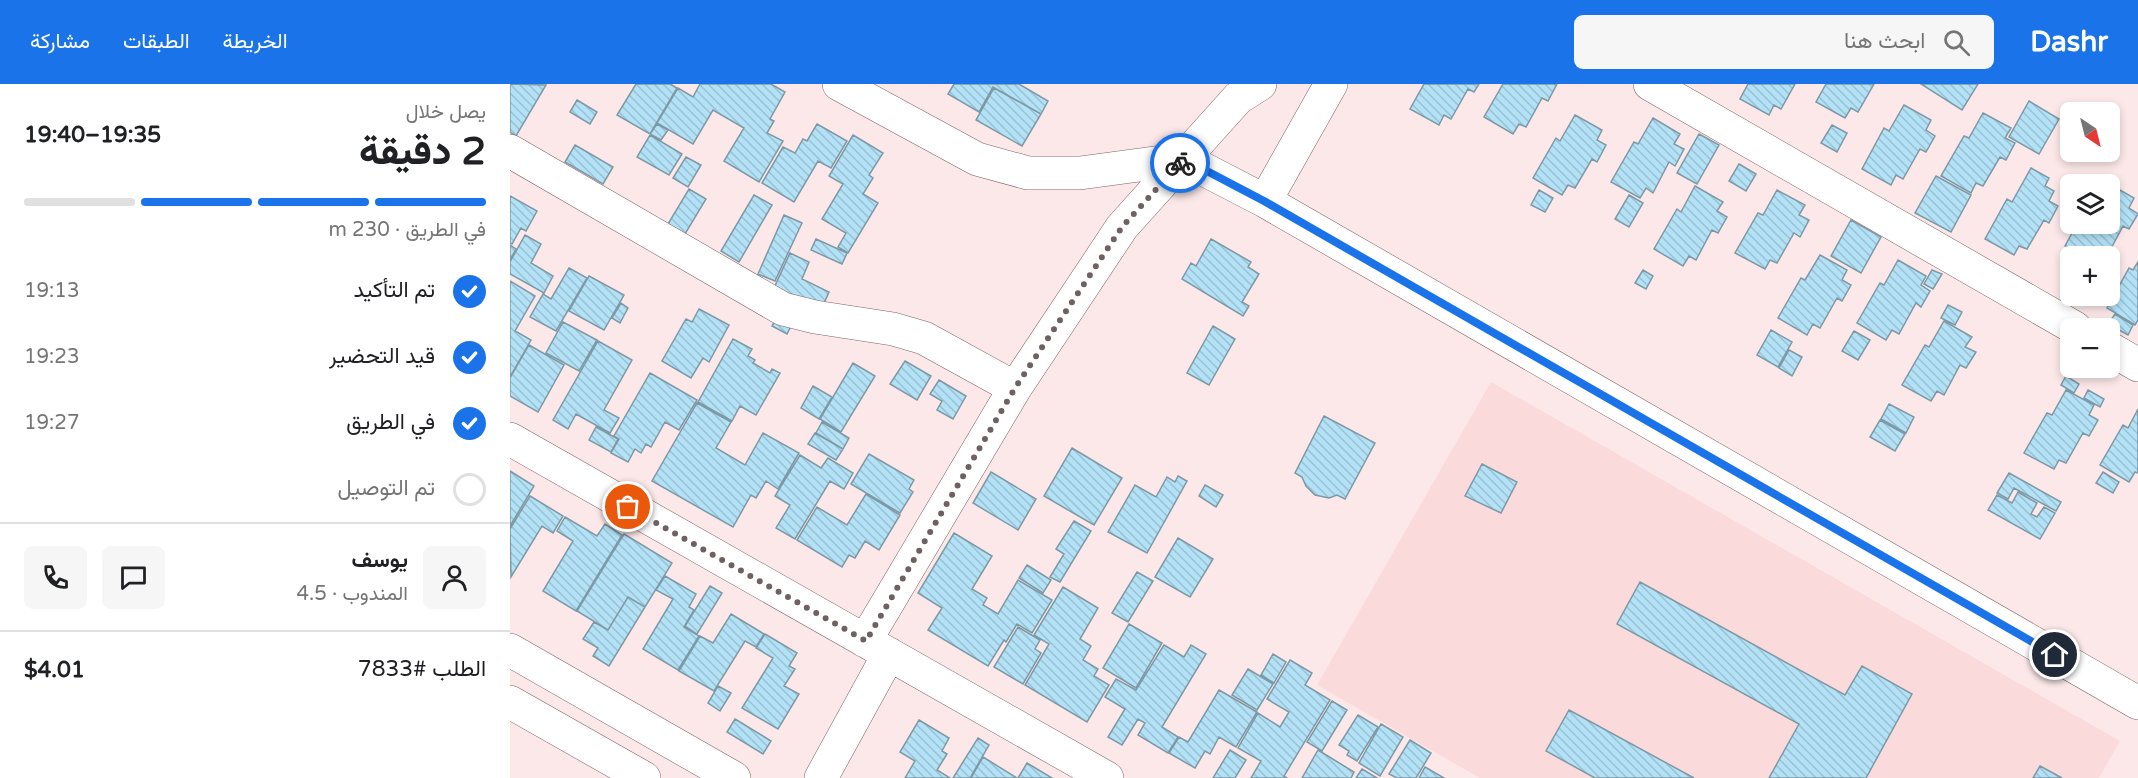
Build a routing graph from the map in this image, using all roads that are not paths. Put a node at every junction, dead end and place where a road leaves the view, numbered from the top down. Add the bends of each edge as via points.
1 (839, 84) edge
2 (1331, 84) edge
3 (1650, 84) edge
4 (1242, 89) edge
5 (510, 151) edge
6 (1184, 159) junction
7 (1264, 201) junction
8 (2060, 319) edge
9 (2120, 354) edge
10 (2138, 364) edge
11 (1015, 388) junction
12 (510, 440) edge
13 (877, 648) junction
14 (510, 650) edge
15 (510, 702) edge
16 (2138, 702) edge
17 (644, 778) edge
18 (734, 778) edge
19 (821, 778) edge
20 (1107, 778) edge

1 - 6 street via 977,159 1028,173 1080,173
2 - 7 street
3 - 8 street
4 - 6 street
5 - 11 street via 783,309 924,338
6 - 7 street
6 - 11 street via 1122,227
7 - 16 street
9 - 10 street
11 - 13 street
12 - 13 street
13 - 19 street
13 - 20 street
14 - 18 street
15 - 17 street

